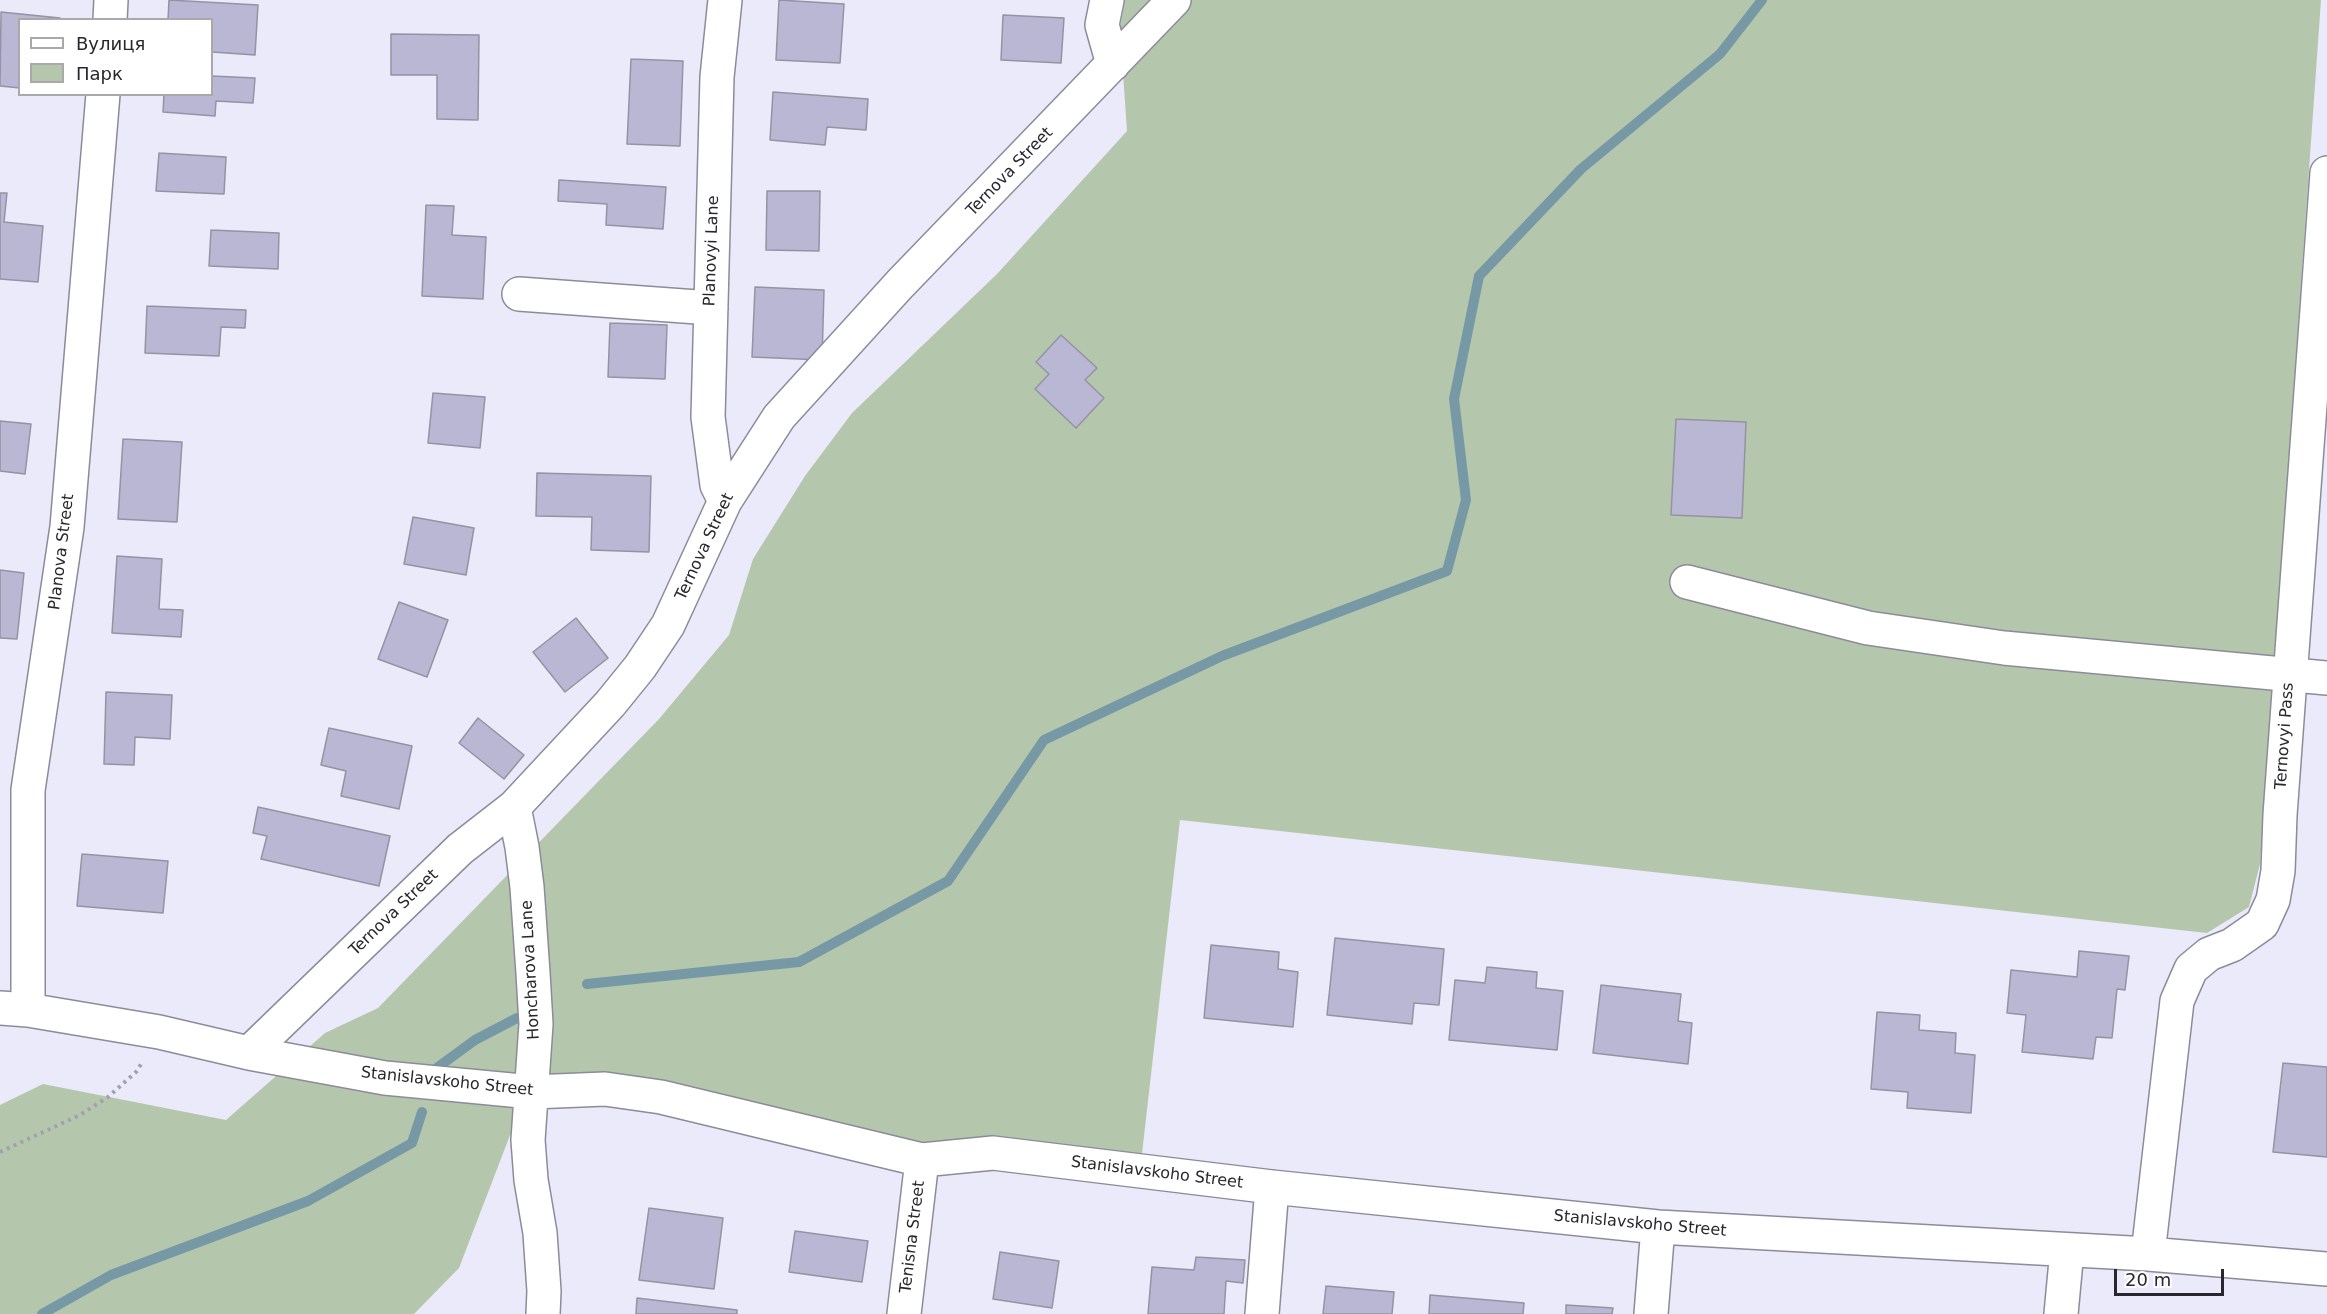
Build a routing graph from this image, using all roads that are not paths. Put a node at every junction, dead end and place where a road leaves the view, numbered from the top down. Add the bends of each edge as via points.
1 (111, 0) edge
2 (725, 0) edge
3 (1107, 0) edge
4 (1174, 0) edge
5 (110, 18) edge
6 (1113, 64) junction
7 (103, 96) edge
8 (2327, 173) edge
9 (519, 294) dead end
10 (711, 308) junction
11 (725, 501) junction
12 (1687, 582) dead end
13 (2290, 675) junction
14 (2327, 678) edge
15 (514, 807) junction
16 (14, 1009) edge
17 (249, 1053) junction
18 (532, 1092) junction
19 (922, 1160) junction
20 (1272, 1187) junction
21 (1658, 1227) junction
22 (2067, 1250) junction
23 (2148, 1254) junction
24 (2327, 1269) edge
25 (543, 1314) edge
26 (904, 1314) edge
27 (1262, 1314) edge
28 (1651, 1314) edge
29 (2061, 1314) edge

1 - 5 street
2 - 10 street, Planovyi Lane via 717,77
3 - 6 street via 1102,25
4 - 6 street, Ternova Street
6 - 11 street, Ternova Street via 900,284 779,417
7 - 16 street, Planova Street via 67,527 28,790
8 - 13 street, Ternovyi Pass
9 - 10 street
10 - 11 street, Planovyi Lane via 708,417 717,485
11 - 15 street, Ternova Street via 668,625 646,659 610,704
12 - 13 street via 1868,628 2004,648
13 - 14 street
13 - 23 street, Ternovyi Pass via 2273,900 2262,924 2232,945 2209,954 2191,969 2177,1001
15 - 17 street, Ternova Street via 460,849
15 - 18 street, Honcharova Lane via 527,887 533,973 536,1024
16 - 17 street, Stanislavskoho Street via 159,1032
17 - 18 street, Stanislavskoho Street via 385,1078
18 - 19 street, Stanislavskoho Street via 605,1089 661,1097
18 - 25 street, Honcharova Lane via 528,1140 540,1233
19 - 20 street, Stanislavskoho Street via 993,1153
19 - 26 street, Tenisna Street
20 - 21 street, Stanislavskoho Street
20 - 27 street
21 - 22 street, Stanislavskoho Street
21 - 28 street
22 - 23 street, Stanislavskoho Street
22 - 29 street
23 - 24 street, Stanislavskoho Street

